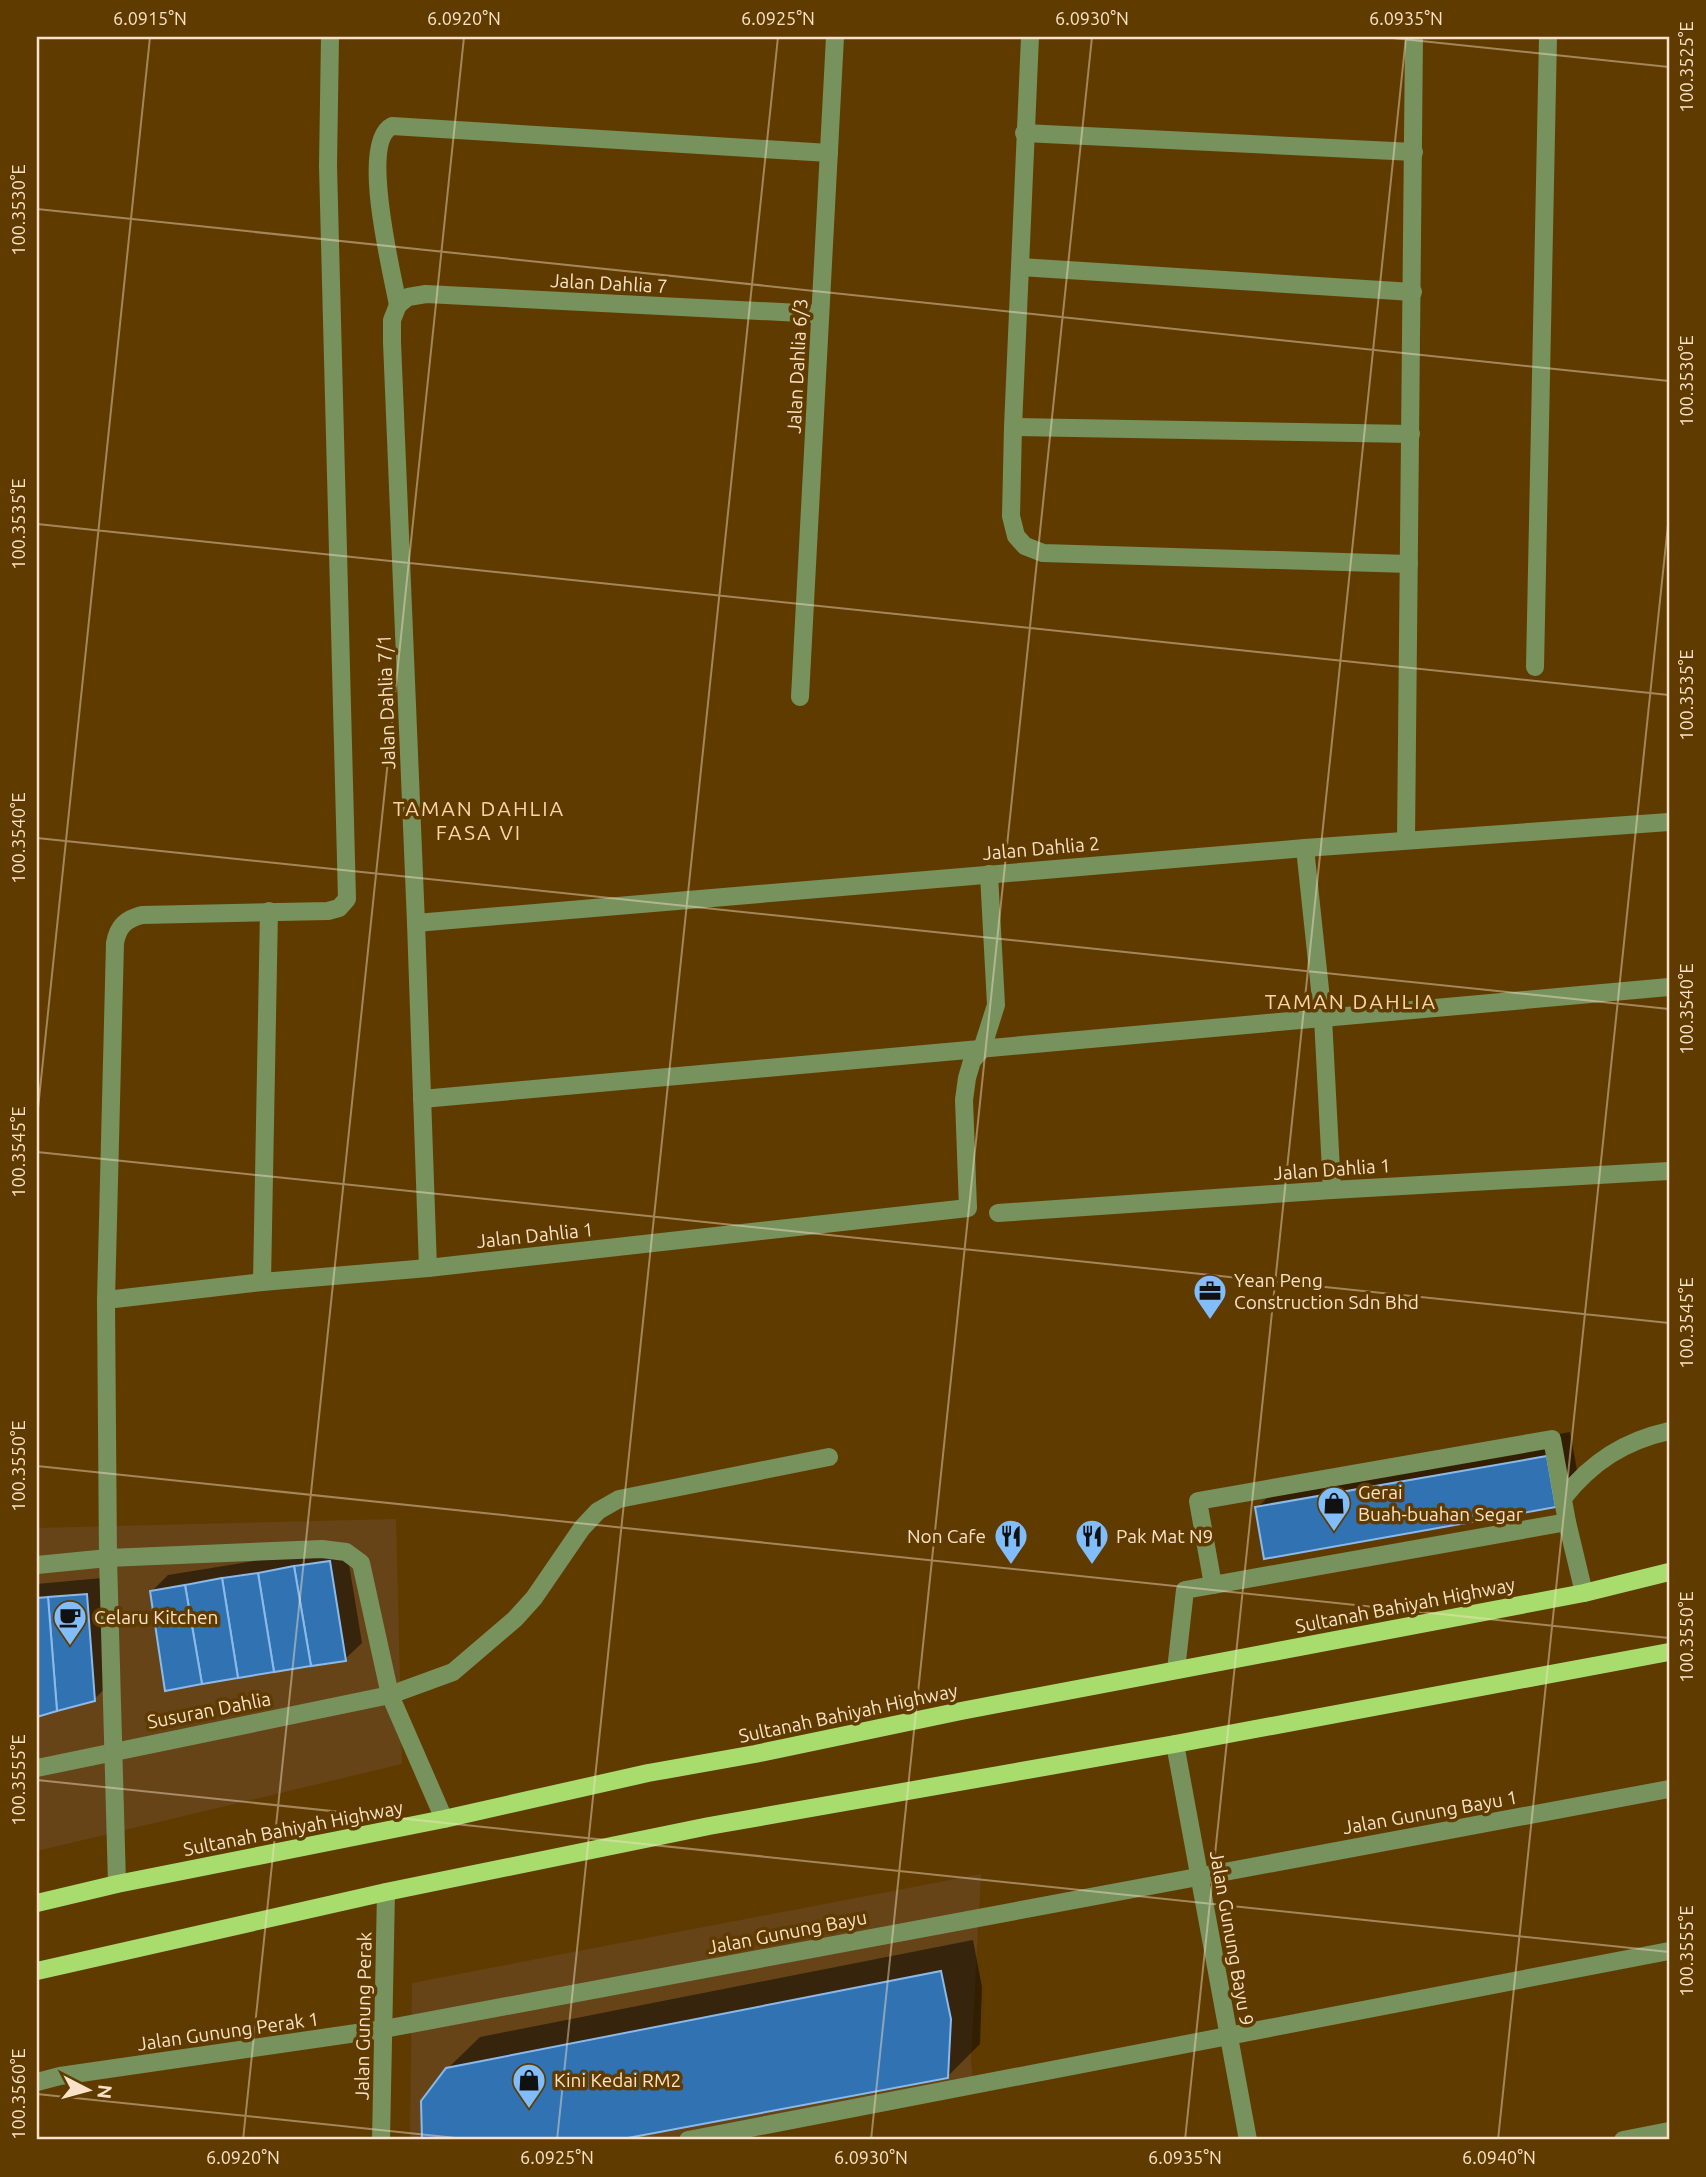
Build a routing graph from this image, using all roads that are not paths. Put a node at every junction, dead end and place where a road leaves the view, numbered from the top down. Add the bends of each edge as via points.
1 (330, 37) edge
2 (835, 37) edge
3 (1030, 37) edge
4 (1414, 37) edge
5 (1548, 37) edge
6 (1024, 133) junction
7 (1414, 152) junction
8 (829, 153) junction
9 (1020, 267) junction
10 (1413, 292) junction
11 (398, 305) junction
12 (820, 314) junction
13 (1013, 427) junction
14 (1411, 434) junction
15 (1409, 564) junction
16 (1535, 667) dead end
17 (800, 697) dead end
18 (1669, 822) edge
19 (1406, 840) junction
20 (1305, 848) junction
21 (989, 874) junction
22 (270, 911) junction
23 (416, 923) junction
24 (1669, 987) edge
25 (1323, 1018) junction
26 (982, 1049) junction
27 (422, 1099) junction
28 (1669, 1171) edge
29 (1332, 1190) junction
30 (998, 1213) dead end
31 (428, 1268) junction
32 (262, 1282) junction
33 (106, 1300) junction
34 (1669, 1431) edge
35 (829, 1457) dead end
36 (1563, 1498) junction
37 (1567, 1522) junction
38 (108, 1558) junction
39 (37, 1566) edge
40 (1669, 1572) edge
41 (1213, 1584) junction
42 (1584, 1593) junction
43 (1669, 1652) edge
44 (1176, 1670) junction
45 (390, 1695) junction
46 (1175, 1744) junction
47 (115, 1751) junction
48 (37, 1768) edge
49 (1669, 1789) edge
50 (444, 1819) junction
51 (1199, 1876) junction
52 (117, 1884) junction
53 (386, 1892) junction
54 (37, 1903) edge
55 (1669, 1951) edge
56 (37, 1971) edge
57 (383, 2029) junction
58 (1229, 2037) junction
59 (37, 2082) edge
60 (1669, 2132) edge
61 (381, 2140) edge
62 (688, 2140) edge
63 (1248, 2140) edge
64 (1623, 2140) edge

1 - 22 street via 328,166 347,899 328,911
2 - 8 street, Jalan Dahlia 6/3
3 - 6 street
4 - 7 street
5 - 16 street
6 - 7 street
6 - 9 street
7 - 10 street
8 - 11 street via 392,126 379,141 378,166 380,207
8 - 12 street, Jalan Dahlia 6/3
9 - 10 street
9 - 13 street
10 - 14 street
11 - 12 street, Jalan Dahlia 7 via 426,294
11 - 23 street, Jalan Dahlia 7/1 via 392,320 392,342
12 - 17 street, Jalan Dahlia 6/3
13 - 14 street
13 - 15 street via 1011,516 1024,546 1043,553
14 - 15 street
15 - 19 street
18 - 19 street, Jalan Dahlia 2
19 - 20 street, Jalan Dahlia 2
20 - 21 street, Jalan Dahlia 2
20 - 25 street
21 - 23 street, Jalan Dahlia 2
21 - 26 street via 996,1004
22 - 32 street
22 - 33 street via 142,915 123,923 117,932
23 - 27 street, Jalan Dahlia 7/1
24 - 25 street
25 - 26 street
25 - 29 street
26 - 27 street
26 - 31 street, Jalan Dahlia 1 via 972,1061 964,1100 968,1208
27 - 31 street, Jalan Dahlia 7/1
28 - 29 street, Jalan Dahlia 1
29 - 30 street, Jalan Dahlia 1
31 - 32 street, Jalan Dahlia 1
32 - 33 street, Jalan Dahlia 1
33 - 38 street
34 - 36 street via 1622,1446 1579,1477
35 - 45 street, Susuran Dahlia via 619,1499 598,1511 582,1528 515,1619 453,1672
36 - 37 street
36 - 41 street via 1552,1439 1198,1501
37 - 41 street
37 - 42 street
38 - 39 street
38 - 45 street via 322,1549 346,1552 361,1563
38 - 47 street
40 - 42 main road, Sultanah Bahiyah Highway
41 - 44 street via 1185,1590
42 - 44 main road, Sultanah Bahiyah Highway
43 - 46 main road
44 - 50 main road, Sultanah Bahiyah Highway via 648,1773
45 - 47 street, Susuran Dahlia
45 - 50 street
46 - 51 street, Jalan Gunung Bayu 9
46 - 53 main road via 722,1823
47 - 48 street, Susuran Dahlia
47 - 52 street
49 - 51 street, Jalan Gunung Bayu 1
50 - 52 main road, Sultanah Bahiyah Highway
51 - 57 street, Jalan Gunung Bayu
51 - 58 street, Jalan Gunung Bayu 9
52 - 54 main road, Sultanah Bahiyah Highway
53 - 56 main road
53 - 57 street, Jalan Gunung Perak
55 - 58 street
57 - 59 street, Jalan Gunung Perak 1
57 - 61 street, Jalan Gunung Perak
58 - 62 street
58 - 63 street, Jalan Gunung Bayu 9
60 - 64 street

